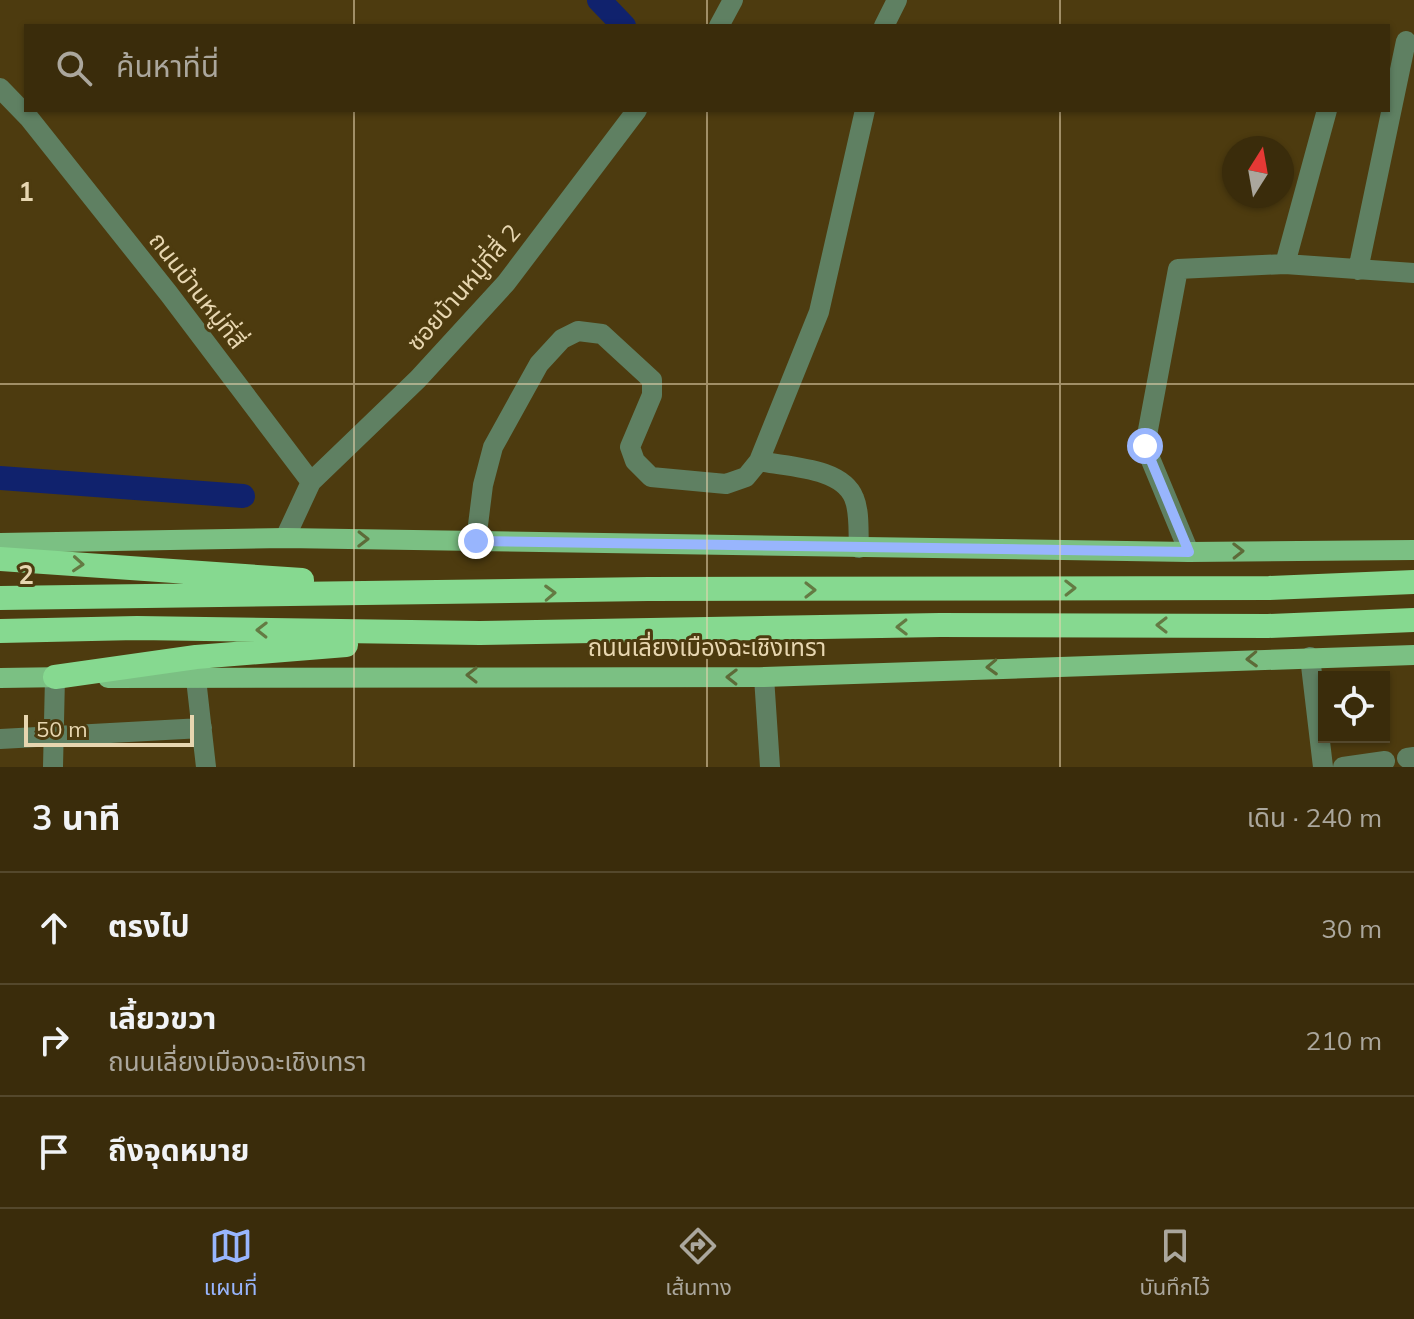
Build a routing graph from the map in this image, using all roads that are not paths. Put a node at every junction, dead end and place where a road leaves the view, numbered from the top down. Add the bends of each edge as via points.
1 (733, 0) edge
2 (897, 0) edge
3 (720, 24) edge
4 (885, 24) edge
5 (1403, 40) edge
6 (0, 88) edge
7 (1390, 106) edge
8 (635, 112) edge
9 (865, 112) edge
10 (1326, 112) edge
11 (1389, 112) edge
12 (1285, 264) junction
13 (1358, 270) junction
14 (1414, 273) edge
15 (759, 461) junction
16 (311, 482) junction
17 (285, 538) junction
18 (476, 541) junction
19 (0, 543) edge
20 (859, 548) junction
21 (1414, 550) edge
22 (1189, 552) junction
23 (0, 559) edge
24 (1414, 582) edge
25 (472, 592) junction
26 (0, 598) edge
27 (1414, 620) edge
28 (0, 631) edge
29 (480, 633) junction
30 (1414, 655) edge
31 (1310, 657) junction
32 (55, 677) junction
33 (764, 677) junction
34 (0, 678) edge
35 (196, 679) junction
36 (202, 728) junction
37 (53, 736) junction
38 (0, 739) edge
39 (1385, 761) dead end
40 (53, 767) edge
41 (206, 767) edge
42 (770, 767) edge
43 (1323, 767) edge
44 (1343, 767) edge

1 - 3 street
2 - 4 street
5 - 7 street
6 - 16 street, ถนนบ้านหมู่ที่สี่ via 169,294
8 - 16 street, ซอยบ้านหมู่ที่สี่ 2 via 506,283 418,379
9 - 15 street via 819,312
10 - 12 street
11 - 13 street
12 - 13 street
12 - 22 street via 1178,269 1145,446
13 - 14 street
15 - 18 street via 746,477 726,484 651,477 630,447 652,395 652,380 602,334 578,331 562,339 539,364 493,447
15 - 20 street via 836,477 848,486 856,501
16 - 17 street
17 -> 18 main road
17 - 19 main road
18 - 20 main road
20 - 22 main road
22 -> 21 main road
23 -> 25 highway
25 -> 24 highway via 1269,588
25 - 26 highway
27 -> 29 highway, ถนนเลี่ยงเมืองฉะเชิงเทรา
29 -> 28 highway, ถนนเลี่ยงเมืองฉะเชิงเทรา
29 - 32 highway via 196,657
30 - 31 main road, ถนนเลี่ยงเมืองฉะเชิงเทรา
31 -> 33 main road, ถนนเลี่ยงเมืองฉะเชิงเทรา
31 - 43 street
32 - 34 main road, ถนนเลี่ยงเมืองฉะเชิงเทรา
32 - 35 main road, ถนนเลี่ยงเมืองฉะเชิงเทรา
32 - 37 street
33 -> 35 main road, ถนนเลี่ยงเมืองฉะเชิงเทรา
33 - 42 street
35 - 36 street
36 - 37 street
36 - 41 street
37 - 38 street
37 - 40 street
39 - 44 street

